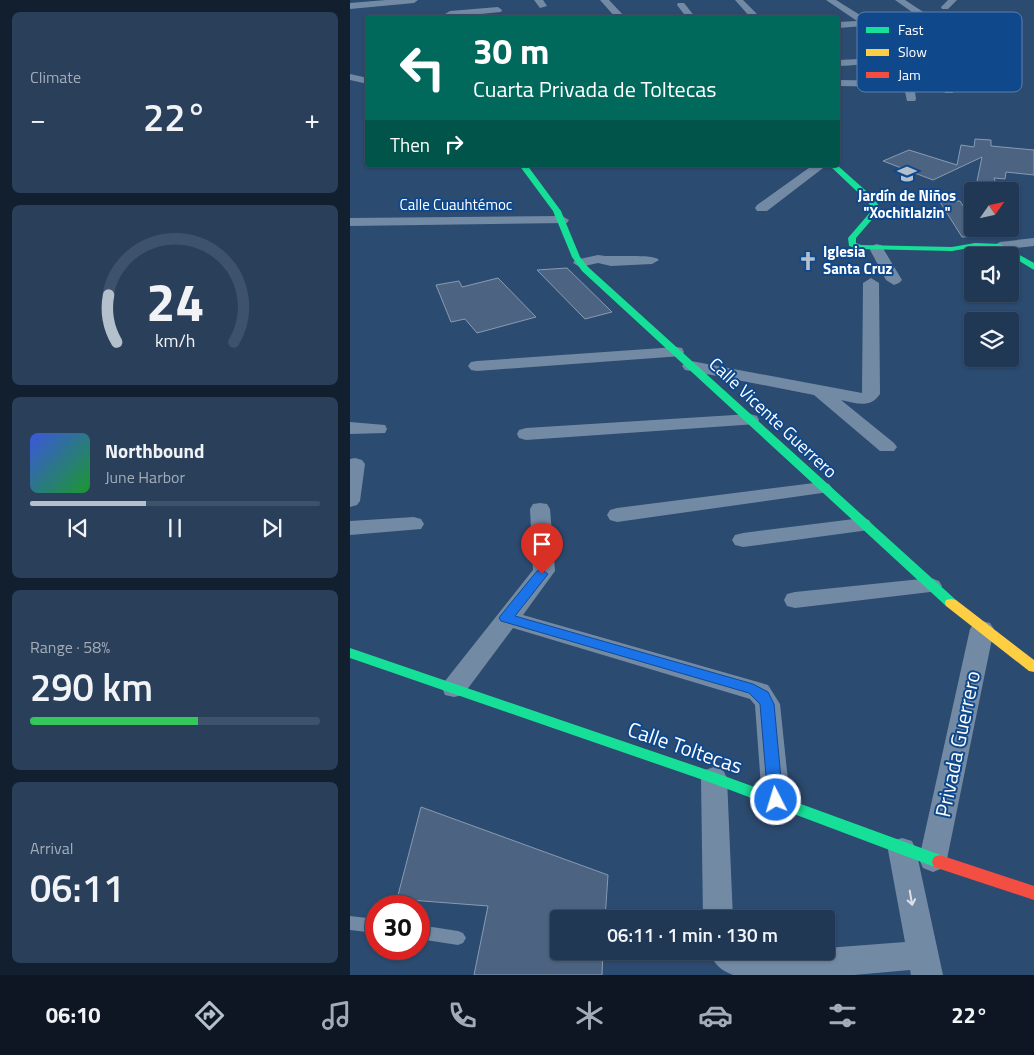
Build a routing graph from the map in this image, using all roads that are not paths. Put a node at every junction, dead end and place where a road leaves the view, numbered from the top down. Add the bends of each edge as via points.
1 (414, 0) edge
2 (604, 0) edge
3 (830, 0) edge
4 (899, 0) edge
5 (953, 0) edge
6 (739, 1) dead end
7 (681, 5) dead end
8 (350, 6) edge
9 (945, 8) dead end
10 (498, 10) dead end
11 (917, 12) edge
12 (450, 13) edge
13 (619, 15) edge
14 (689, 15) edge
15 (754, 15) edge
16 (857, 18) edge
17 (857, 24) edge
18 (840, 25) edge
19 (841, 63) edge
20 (857, 63) edge
21 (857, 76) edge
22 (350, 77) edge
23 (840, 78) edge
24 (365, 80) edge
25 (840, 83) edge
26 (857, 86) edge
27 (910, 92) edge
28 (911, 99) dead end
29 (525, 167) edge
30 (819, 167) edge
31 (835, 167) edge
32 (762, 208) dead end
33 (562, 220) junction
34 (350, 222) edge
35 (1034, 242) edge
36 (1000, 246) junction
37 (876, 248) junction
38 (652, 260) dead end
39 (580, 263) junction
40 (1034, 267) edge
41 (894, 280) dead end
42 (871, 283) dead end
43 (676, 352) junction
44 (477, 366) dead end
45 (691, 366) junction
46 (819, 391) junction
47 (750, 420) junction
48 (350, 428) edge
49 (378, 429) dead end
50 (526, 434) dead end
51 (887, 447) dead end
52 (355, 464) dead end
53 (822, 488) junction
54 (350, 501) edge
55 (540, 509) dead end
56 (617, 515) dead end
57 (414, 524) dead end
58 (862, 525) junction
59 (350, 528) edge
60 (743, 540) dead end
61 (931, 586) junction
62 (795, 600) dead end
63 (506, 618) junction
64 (982, 629) junction
65 (350, 652) edge
66 (1034, 668) edge
67 (454, 688) junction
68 (714, 778) junction
69 (776, 800) junction
70 (902, 850) junction
71 (934, 859) junction
72 (1034, 893) edge
73 (718, 910) edge
74 (350, 922) edge
75 (365, 924) edge
76 (430, 934) edge
77 (458, 938) dead end
78 (732, 960) edge
79 (924, 965) edge

1 - 8 street
2 - 13 street
3 - 16 street
4 - 11 street
5 - 9 street
6 - 15 street
7 - 14 street
10 - 12 street
17 - 18 street
19 - 20 street
21 - 23 street
22 - 24 street
25 - 26 street
27 - 28 street
29 - 33 street, Calle Vicente Guerrero
30 - 32 street
31 - 37 street via 870,199 876,209 874,216 852,238 852,244
33 - 34 street, Calle Cuauhtémoc
33 - 39 street, Calle Vicente Guerrero
35 - 36 street
36 - 37 street
36 - 40 street
37 - 41 street
38 - 39 street via 611,262 598,259
39 - 43 street, Calle Vicente Guerrero
42 - 46 street via 872,394 863,399
43 - 44 street
43 - 45 street, Calle Vicente Guerrero
45 - 46 street
45 - 47 street, Calle Vicente Guerrero
46 - 51 street
47 - 50 street
47 - 53 street, Calle Vicente Guerrero
48 - 49 street
52 - 54 street
53 - 56 street
53 - 58 street, Calle Vicente Guerrero
55 - 63 street via 544,571
57 - 59 street
58 - 60 street
58 - 61 street, Calle Vicente Guerrero
61 - 62 street
61 - 64 street, Calle Vicente Guerrero
63 - 67 street
63 - 69 street via 753,689 763,695 767,704
64 - 66 street, Calle Vicente Guerrero
64 - 71 street, Privada Guerrero
65 - 67 street, Calle Toltecas
67 - 68 street, Calle Toltecas
68 - 69 street, Calle Toltecas
68 - 73 street
69 - 70 street, Calle Toltecas
70 - 71 street, Calle Toltecas
70 -> 79 street
71 - 72 street, Calle Toltecas
74 - 75 lane
76 - 77 lane
78 - 79 street via 756,968

